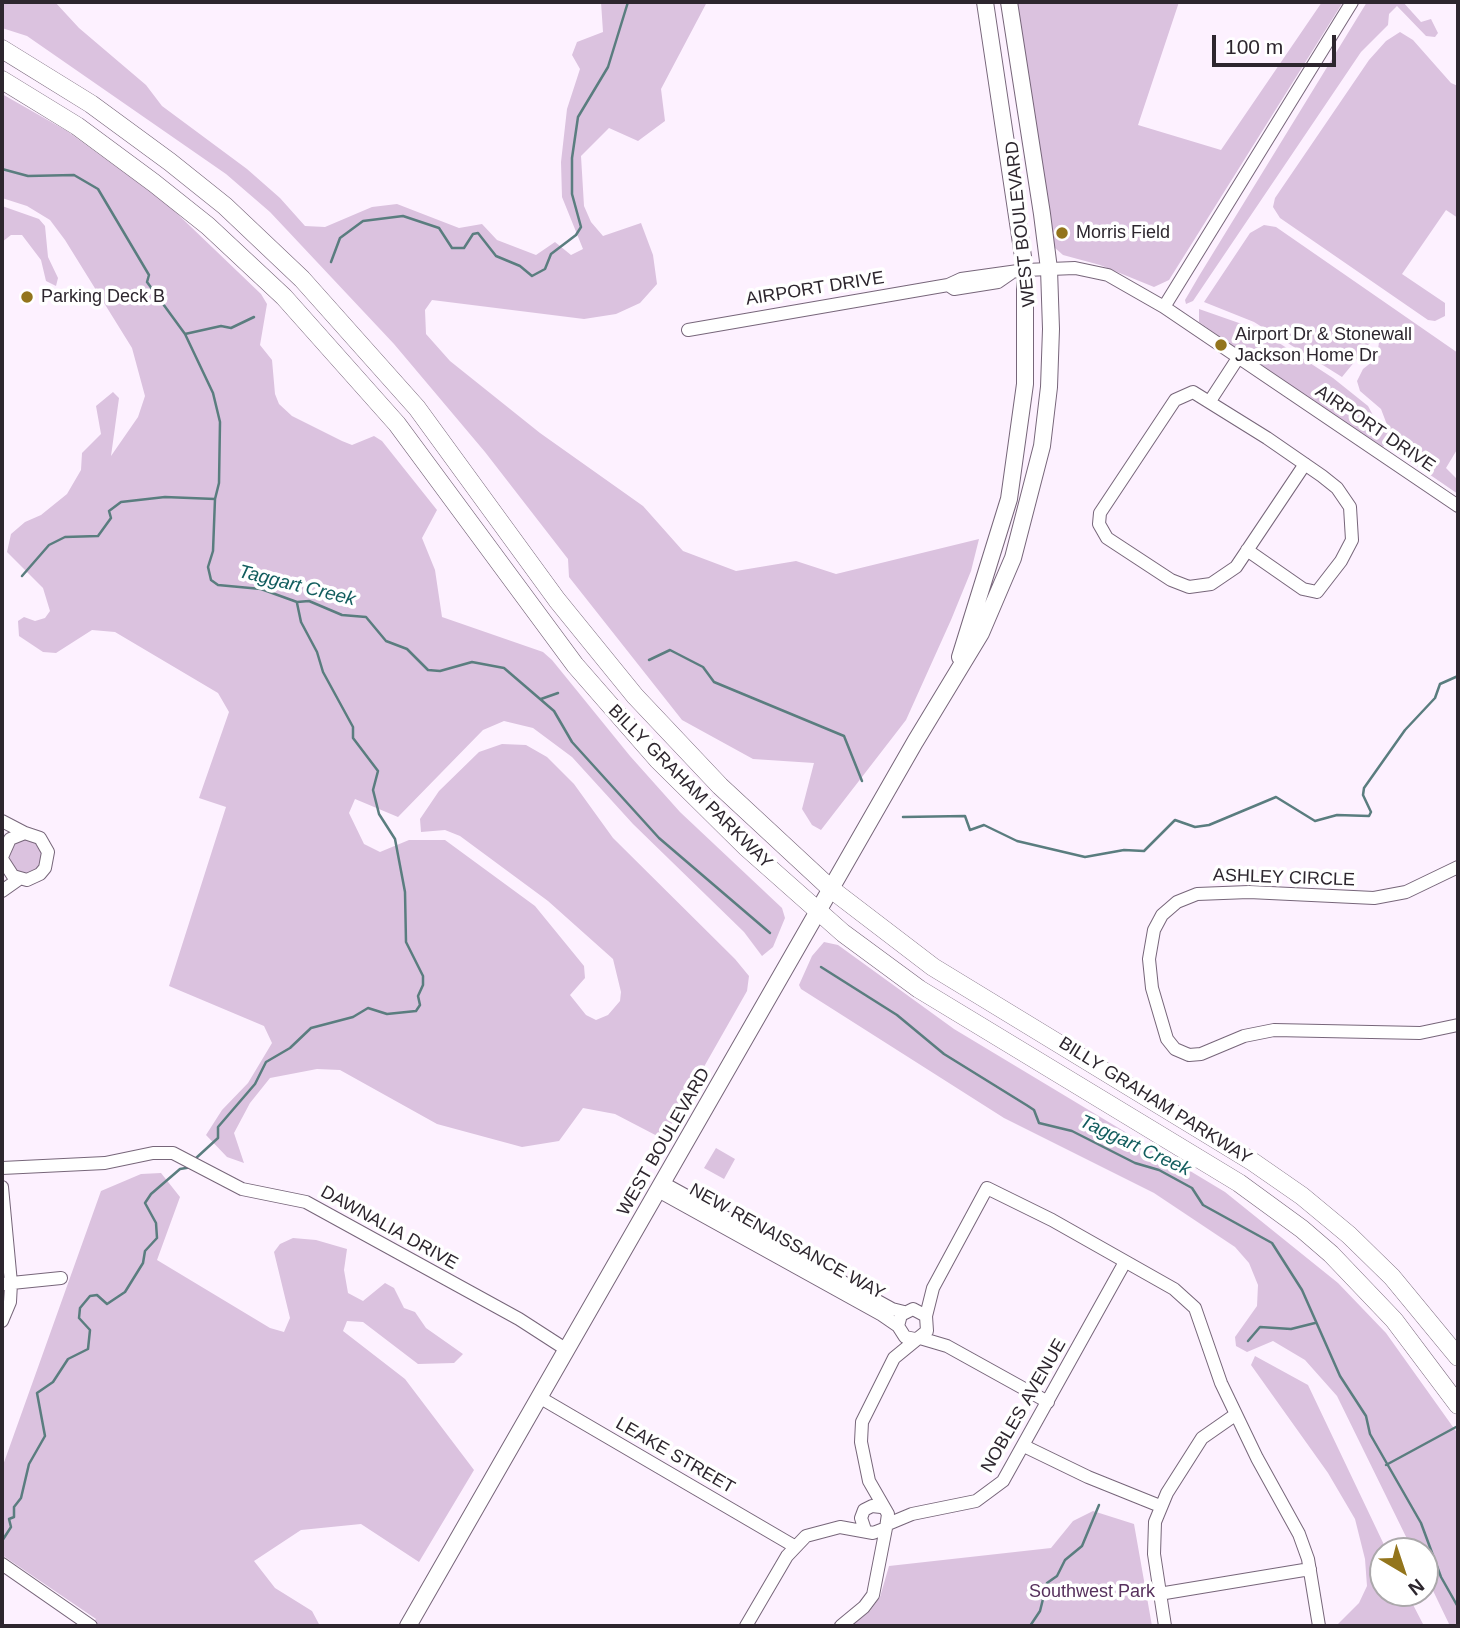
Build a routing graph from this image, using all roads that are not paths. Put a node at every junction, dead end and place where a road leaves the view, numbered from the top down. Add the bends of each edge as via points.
1 (985, 2) edge
2 (1009, 2) edge
3 (1352, 2) edge
4 (2, 49) edge
5 (2, 80) edge
6 (2, 86) edge
7 (22, 92) junction
8 (1049, 269) junction
9 (1018, 271) junction
10 (1164, 307) junction
11 (688, 330) dead end
12 (1238, 358) junction
13 (1210, 401) junction
14 (1305, 464) junction
15 (1458, 506) edge
16 (1247, 550) junction
17 (954, 676) junction
18 (2, 821) edge
19 (25, 833) junction
20 (2, 850) edge
21 (2, 860) edge
22 (1458, 867) edge
23 (19, 879) junction
24 (831, 889) junction
25 (2, 891) edge
26 (818, 912) junction
27 (1458, 1025) edge
28 (2, 1168) edge
29 (2, 1187) edge
30 (661, 1187) junction
31 (3, 1208) edge
32 (1125, 1262) junction
33 (61, 1278) dead end
34 (7, 1284) edge
35 (933, 1288) junction
36 (909, 1310) junction
37 (927, 1318) junction
38 (2, 1321) edge
39 (898, 1328) junction
40 (917, 1339) junction
41 (947, 1346) junction
42 (567, 1350) junction
43 (1458, 1357) edge
44 (894, 1358) junction
45 (539, 1397) junction
46 (1048, 1402) junction
47 (1458, 1405) edge
48 (1235, 1415) junction
49 (1024, 1446) junction
50 (869, 1481) junction
51 (1160, 1506) junction
52 (883, 1508) junction
53 (863, 1512) junction
54 (912, 1514) junction
55 (887, 1526) junction
56 (840, 1527) junction
57 (867, 1531) junction
58 (794, 1546) junction
59 (879, 1559) junction
60 (2, 1564) edge
61 (1310, 1569) junction
62 (1159, 1594) junction
63 (91, 1626) edge
64 (408, 1626) edge
65 (746, 1626) edge
66 (841, 1626) edge
67 (1165, 1626) edge
68 (1319, 1626) edge

1 - 9 main road, WEST BOULEVARD
2 - 8 main road, WEST BOULEVARD
3 - 10 street
4 - 24 highway, BILLY GRAHAM PARKWAY via 91,104 170,162 225,206 302,279 417,408 556,600 635,696 720,786
5 - 7 highway, BILLY GRAHAM PARKWAY
6 - 7 highway
7 - 26 highway, BILLY GRAHAM PARKWAY via 154,183 284,297 397,424 536,616 615,713 702,805
8 - 9 street, AIRPORT DRIVE
8 - 10 street, AIRPORT DRIVE via 1075,268 1108,275
8 - 17 main road, WEST BOULEVARD via 1049,387 1030,502 993,611
9 - 11 street, AIRPORT DRIVE
9 - 17 main road, WEST BOULEVARD via 1027,327 1019,443 994,554
10 - 12 street, AIRPORT DRIVE
12 - 13 street
12 - 15 street, AIRPORT DRIVE
13 - 14 street
13 - 16 street via 1193,392 1175,400 1102,509 1099,524 1107,538 1189,587 1223,578
14 - 16 street
14 - 16 street via 1337,488 1350,507 1352,540 1341,561 1323,586 1311,593
17 - 24 main road, WEST BOULEVARD
18 - 19 street
19 - 20 street via 10,839
19 - 23 street via 40,838 48,860 40,874
20 - 21 street
21 - 23 street via 7,872
22 - 27 street, ASHLEY CIRCLE via 1406,892 1374,898 1197,894 1162,915 1149,959 1167,1039 1189,1055 1274,1030 1420,1033
23 - 25 street
24 - 26 main road, WEST BOULEVARD
24 - 43 highway, BILLY GRAHAM PARKWAY via 933,967 1302,1196 1392,1277
26 - 30 main road, WEST BOULEVARD
26 - 47 highway, BILLY GRAHAM PARKWAY via 919,989 1239,1183 1302,1229 1394,1320
28 - 42 street, DAWNALIA DRIVE via 106,1163 158,1152 187,1158 242,1189 306,1202
29 - 31 street
30 - 36 street, NEW RENAISSANCE WAY via 892,1309
30 - 39 street, NEW RENAISSANCE WAY
30 - 42 main road, WEST BOULEVARD
31 - 34 street
32 - 35 street via 987,1188
32 - 46 street, NOBLES AVENUE
32 - 48 street via 1174,1289 1195,1308
33 - 34 street
34 - 38 street via 9,1302
35 - 36 street
35 - 37 street
36 - 37 street
36 - 39 street
37 - 40 street via 927,1331
37 - 41 street
39 - 40 street
39 - 44 street
40 - 41 street
40 - 44 street
41 - 46 street
42 - 45 main road, WEST BOULEVARD
44 - 50 street via 862,1422
45 - 58 street, LEAKE STREET
45 - 64 main road, WEST BOULEVARD
46 - 49 street, NOBLES AVENUE
48 - 51 street via 1202,1438
48 - 61 street via 1299,1534
49 - 51 street
49 - 54 street, NOBLES AVENUE via 1003,1481 987,1495
50 - 52 street
50 - 53 street
51 - 62 street via 1153,1539
52 - 53 street via 872,1506
52 - 54 street, NOBLES AVENUE
52 - 55 street
53 - 56 street
53 - 57 street via 861,1522
54 - 55 street, NOBLES AVENUE
55 - 57 street via 878,1533
55 - 59 street
56 - 57 street
56 - 58 street via 813,1533
57 - 59 street
58 - 65 street
59 - 66 street via 873,1595
60 - 63 street
61 - 62 street
61 - 68 street
62 - 67 street

